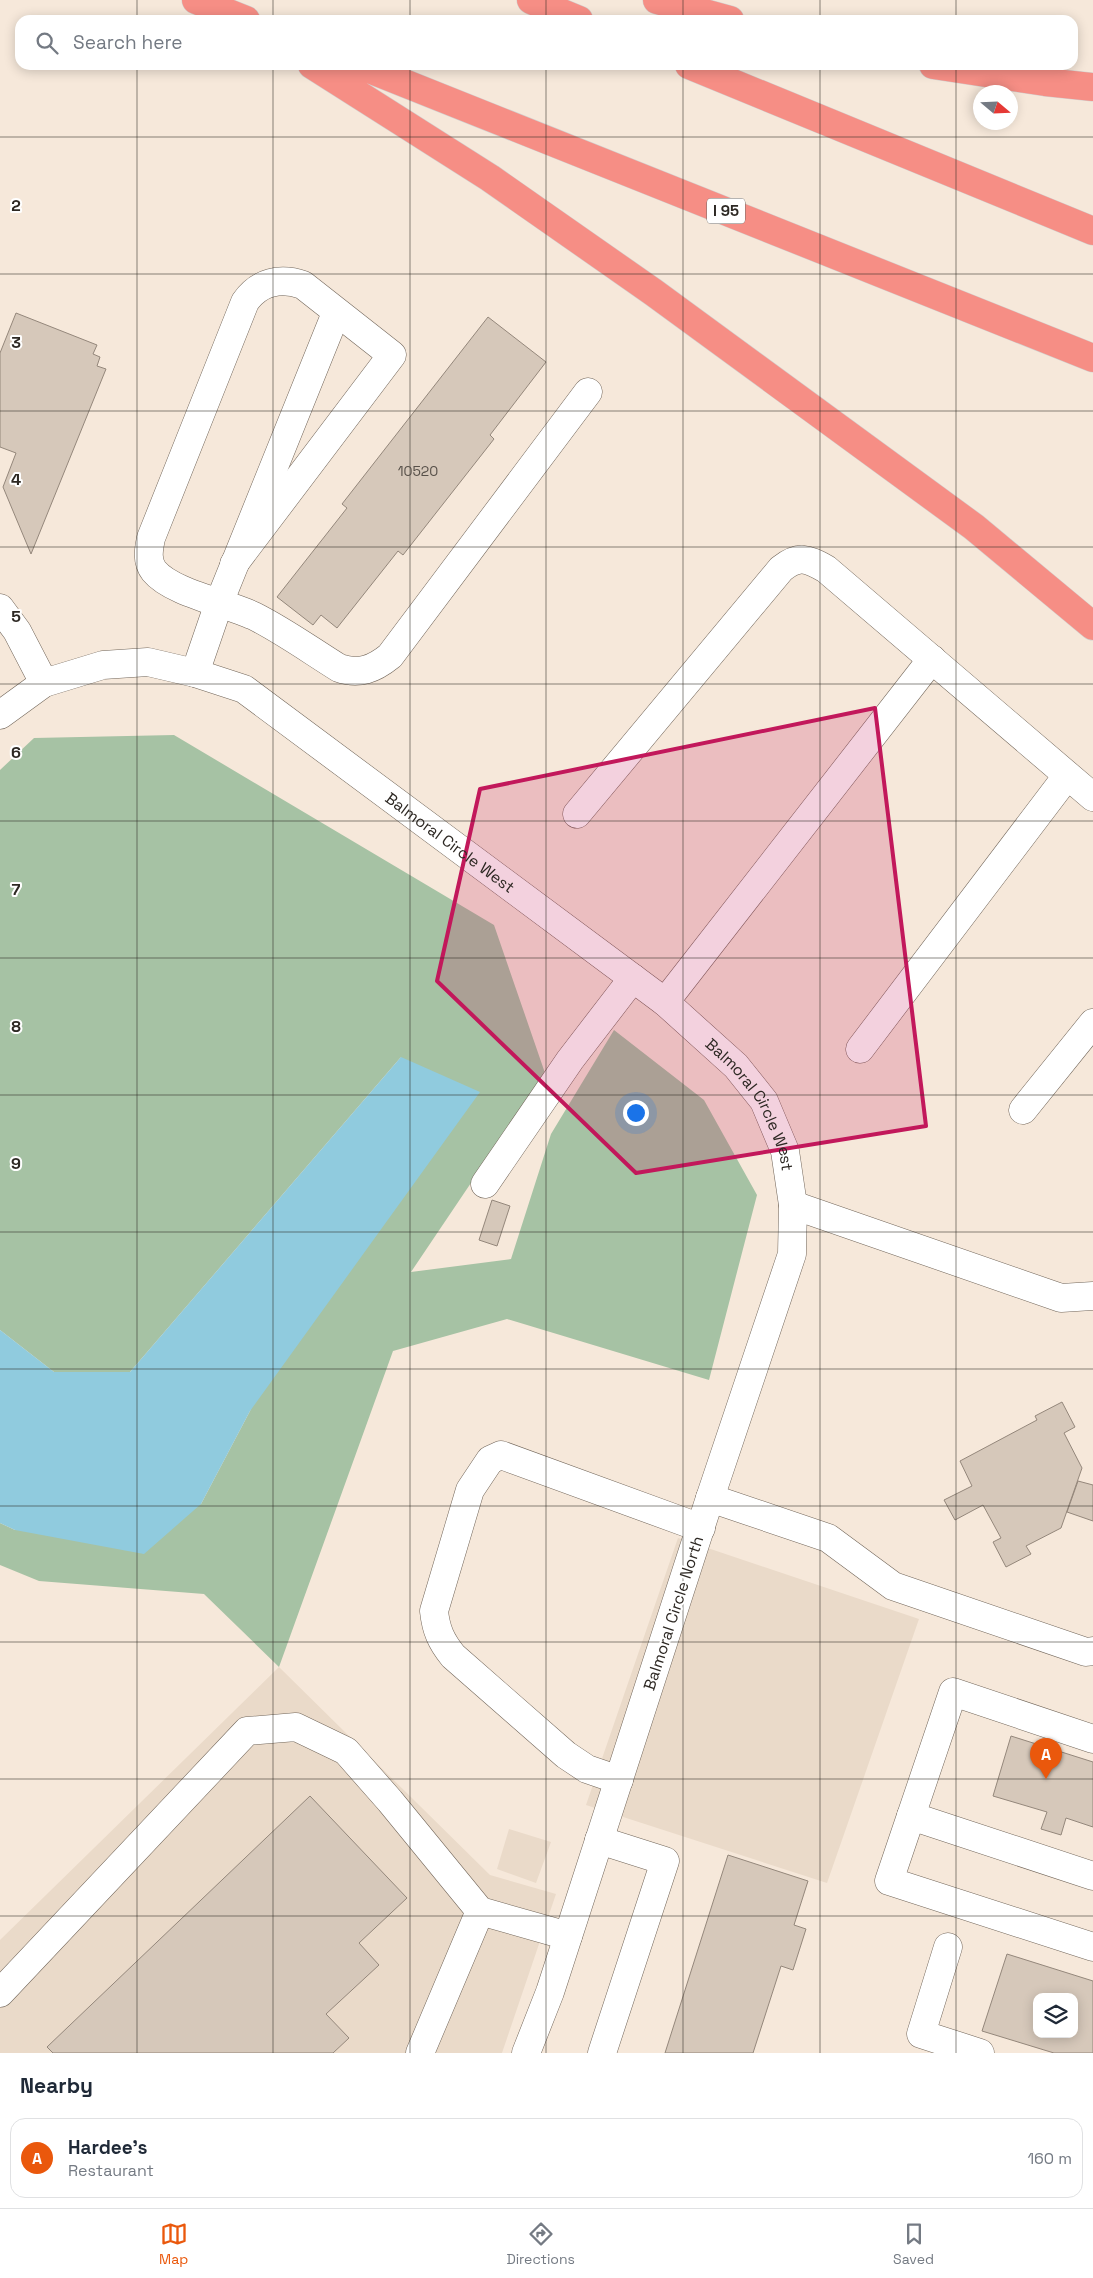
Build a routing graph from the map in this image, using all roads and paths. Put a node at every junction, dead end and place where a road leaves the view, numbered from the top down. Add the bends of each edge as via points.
1 (196, 0) edge
2 (531, 0) edge
3 (657, 0) edge
4 (232, 15) edge
5 (568, 15) edge
6 (712, 15) edge
7 (320, 70) edge
8 (372, 70) edge
9 (701, 70) edge
10 (966, 70) edge
11 (1093, 87) edge
12 (1093, 231) edge
13 (336, 313) junction
14 (1093, 358) edge
15 (588, 392) dead end
16 (234, 564) junction
17 (219, 603) junction
18 (0, 608) edge
19 (1093, 626) edge
20 (932, 659) junction
21 (195, 673) junction
22 (44, 683) junction
23 (0, 715) edge
24 (1067, 776) junction
25 (1093, 797) edge
26 (577, 814) dead end
27 (633, 978) junction
28 (665, 1002) junction
29 (1093, 1023) edge
30 (860, 1050) dead end
31 (1023, 1110) dead end
32 (485, 1184) dead end
33 (793, 1205) junction
34 (1093, 1296) edge
35 (710, 1498) junction
36 (701, 1528) junction
37 (1091, 1645) edge
38 (1093, 1739) edge
39 (619, 1780) junction
40 (911, 1816) junction
41 (599, 1840) junction
42 (1093, 1876) edge
43 (480, 1911) junction
44 (568, 1936) junction
45 (1093, 1946) edge
46 (948, 1947) dead end
47 (0, 1993) edge
48 (420, 2053) edge
49 (526, 2053) edge
50 (602, 2053) edge
51 (980, 2053) edge

1 - 4 highway
2 - 5 highway
3 - 6 highway
7 - 19 highway via 490,178 653,292 974,527
8 - 14 highway, I 95
9 - 12 highway
10 - 11 highway
13 - 16 street
13 - 16 street via 392,356
13 - 17 street via 303,285 292,281 277,280 263,286 252,292 245,302 151,538 148,554 153,570 164,579
15 - 17 street via 390,656 377,667 363,671 339,668 282,631
16 - 17 street
17 - 21 street
18 - 22 street via 17,631
20 - 24 street
20 - 26 street via 826,569 809,560 794,559 781,569
20 - 28 street
21 - 22 street, Balmoral Circle West via 148,662 103,665
21 - 27 street, Balmoral Circle West via 244,689
22 - 23 street, Balmoral Circle West
24 - 25 street
24 - 30 street
27 - 28 street, Balmoral Circle West
27 - 32 street via 570,1060
28 - 33 street, Balmoral Circle West via 736,1066 764,1101 785,1151
29 - 31 street
33 - 34 street via 1061,1298
33 - 35 street, Balmoral Circle North via 792,1254
35 - 36 street, Balmoral Circle North
35 - 37 street via 828,1538 893,1586
36 - 39 street, Balmoral Circle North
36 - 39 street via 501,1455 490,1460 470,1490 434,1611 442,1642 453,1656 566,1755 587,1769
38 - 40 street via 953,1692
39 - 41 street, Balmoral Circle North
40 - 42 street
40 - 45 street via 889,1881
41 - 44 street, Balmoral Circle North
41 - 50 street via 664,1862
43 - 44 street
43 - 47 street via 346,1751 296,1727 247,1731
43 - 48 street
44 - 49 street, Balmoral Circle North
46 - 51 street via 921,2034

